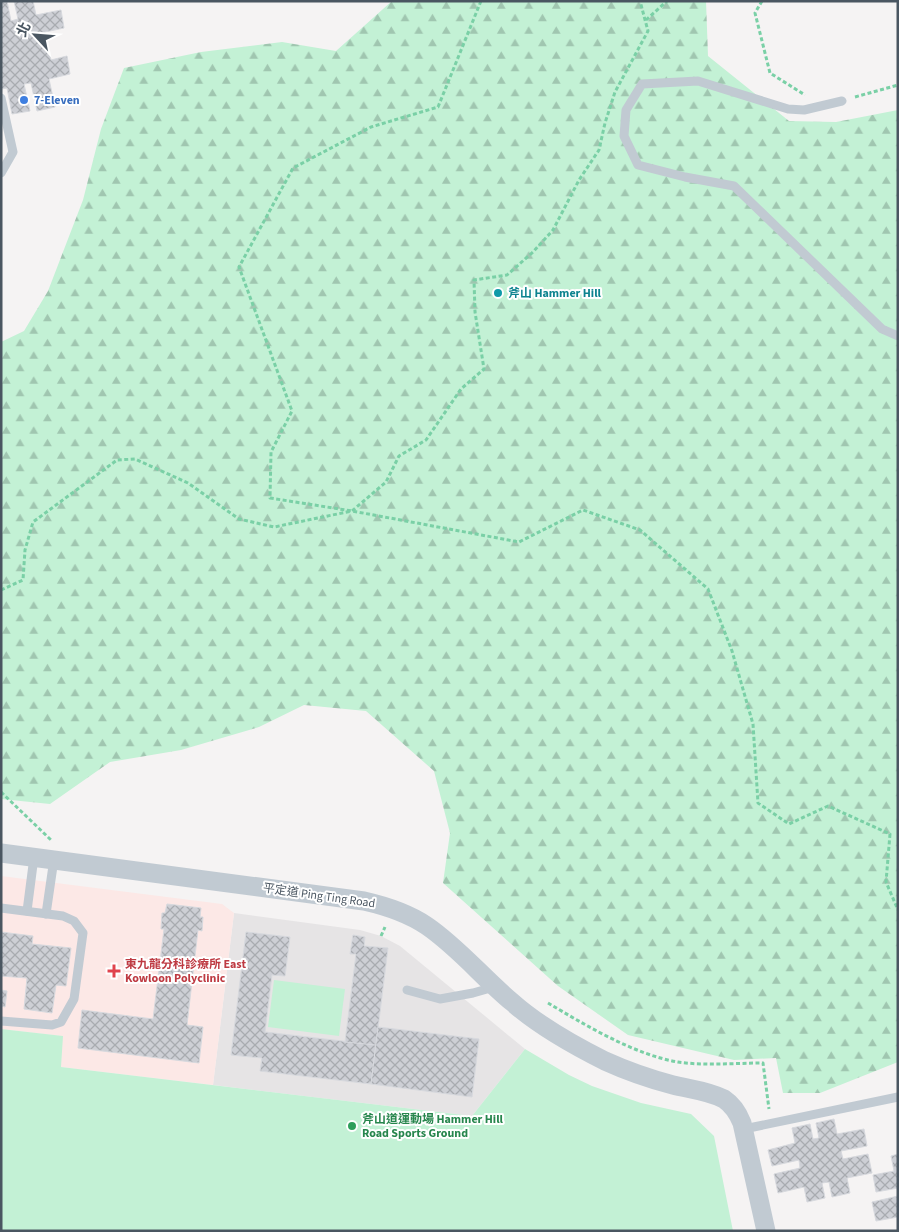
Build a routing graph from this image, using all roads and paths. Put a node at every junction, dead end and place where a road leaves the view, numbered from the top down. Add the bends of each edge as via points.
1 (481, 1) edge
2 (640, 1) edge
3 (667, 1) edge
4 (762, 1) edge
5 (646, 20) junction
6 (898, 85) edge
7 (807, 96) dead end
8 (1, 98) edge
9 (842, 101) joint
10 (1, 173) edge
11 (898, 336) edge
12 (352, 511) junction
13 (1, 590) edge
14 (1, 792) edge
15 (54, 851) junction
16 (1, 853) edge
17 (34, 857) junction
18 (1, 908) edge
19 (898, 910) edge
20 (27, 911) junction
21 (46, 914) junction
22 (385, 926) dead end
23 (381, 936) dead end
24 (494, 987) junction
25 (407, 990) dead end
26 (1, 1021) edge
27 (898, 1098) edge
28 (744, 1129) junction
29 (766, 1231) edge

1 - 12 path via 438,107 371,127 293,168 239,267 292,411 271,452 270,498
2 - 5 path
3 - 5 path
4 - 7 path via 756,13 770,73
5 - 12 path via 648,31 615,92 599,150 553,230 507,275 474,280 475,312 484,369 462,389 426,440 399,456 386,482
6 - 9 path
8 - 10 lane via 13,152
9 - 11 lane via 804,110 788,109 698,81 642,84 626,110 624,136 638,165 734,186 882,329
12 - 13 path via 274,527 239,519 188,484 135,459 117,460 33,522 25,550 23,580
12 - 19 path via 519,542 583,510 640,530 708,590 732,651 752,724 758,803 789,824 828,806 890,834 886,882
14 - 15 path
15 - 17 street, 平定道 Ping Ting Road
15 - 21 lane
15 - 24 street, 平定道 Ping Ting Road via 386,906 432,930
16 - 17 street, 平定道 Ping Ting Road
17 - 20 lane
18 - 20 lane
20 - 21 lane
21 - 26 lane via 63,916 74,922 83,933 74,999 61,1022 52,1026
22 - 23 path
24 - 25 lane via 440,999
24 - 28 street, 平定道 Ping Ting Road via 543,1025 606,1061 638,1075 722,1098 735,1108
27 - 28 lane
28 - 29 street, 平定道 Ping Ting Road

